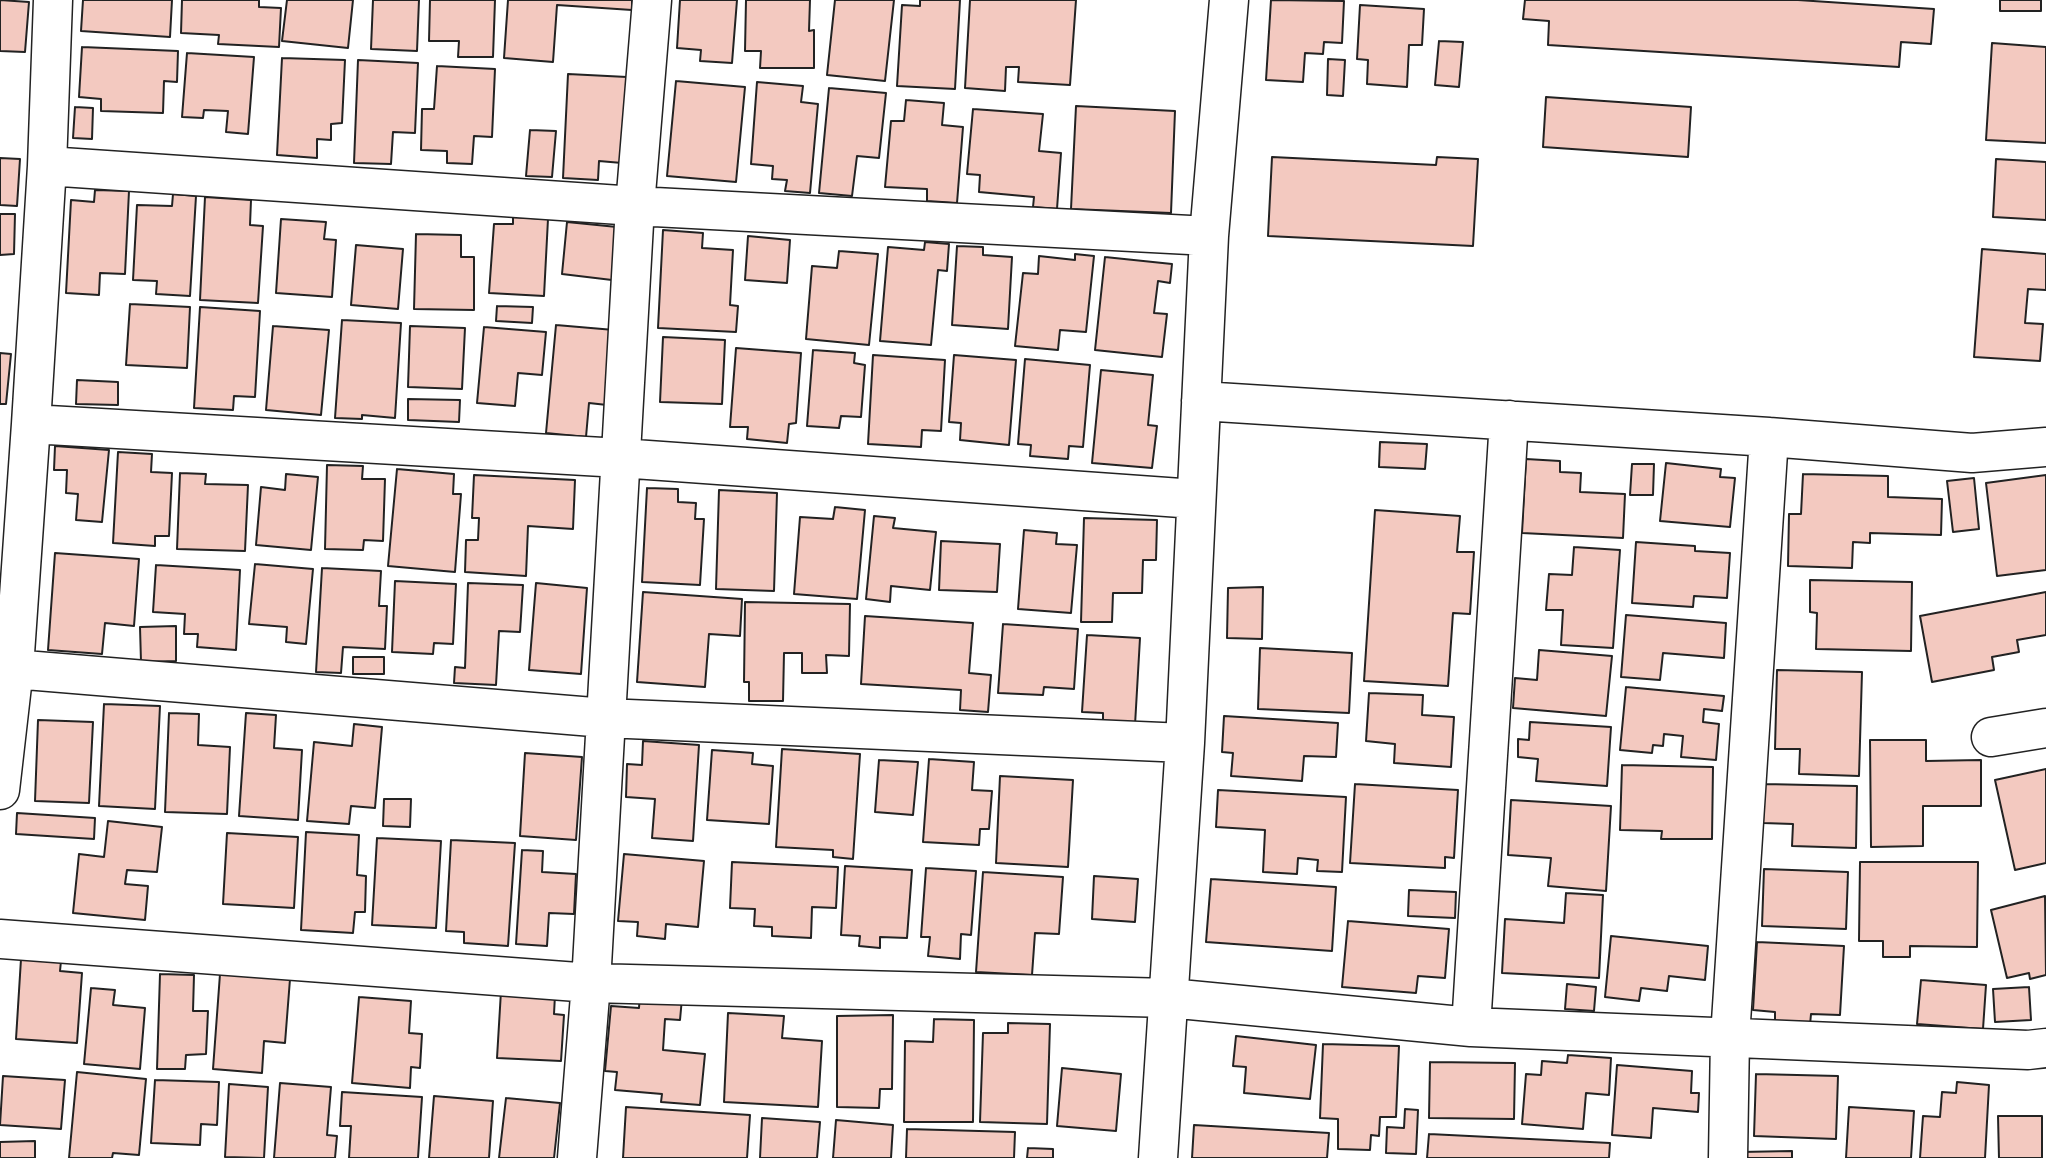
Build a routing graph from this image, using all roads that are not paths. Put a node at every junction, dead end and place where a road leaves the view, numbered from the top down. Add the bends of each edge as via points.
1 (53, 0) edge
2 (652, 0) edge
3 (1229, 0) edge
4 (47, 166) junction
5 (635, 206) junction
6 (1209, 236) junction
7 (1201, 401) junction
8 (1509, 420) junction
9 (31, 424) junction
10 (1769, 437) junction
11 (2046, 447) edge
12 (620, 458) junction
13 (1195, 499) junction
14 (7, 668) edge
15 (605, 718) junction
16 (2046, 728) edge
17 (1992, 737) dead end
18 (1185, 743) junction
19 (0, 790) edge
20 (0, 939) edge
21 (591, 983) junction
22 (1169, 998) junction
23 (1471, 1027) junction
24 (1730, 1037) junction
25 (2046, 1048) edge
26 (577, 1158) edge
27 (1158, 1158) edge
28 (1728, 1158) edge

1 - 4 street
2 - 5 street
3 - 6 street
4 - 5 street
4 - 9 street
5 - 6 street
5 - 12 street
6 - 7 street
7 - 8 street
7 - 13 street
8 - 10 street
8 - 23 street
9 - 12 street
9 - 14 street
10 - 11 street via 1972,453
10 - 24 street
12 - 13 street
12 - 15 street
13 - 18 street
14 - 15 street
14 - 19 street
15 - 18 street
15 - 21 street
16 - 17 street
18 - 22 street
20 - 21 street
21 - 22 street
21 - 26 street
22 - 23 street
22 - 27 street
23 - 24 street
24 - 25 street
24 - 28 street

